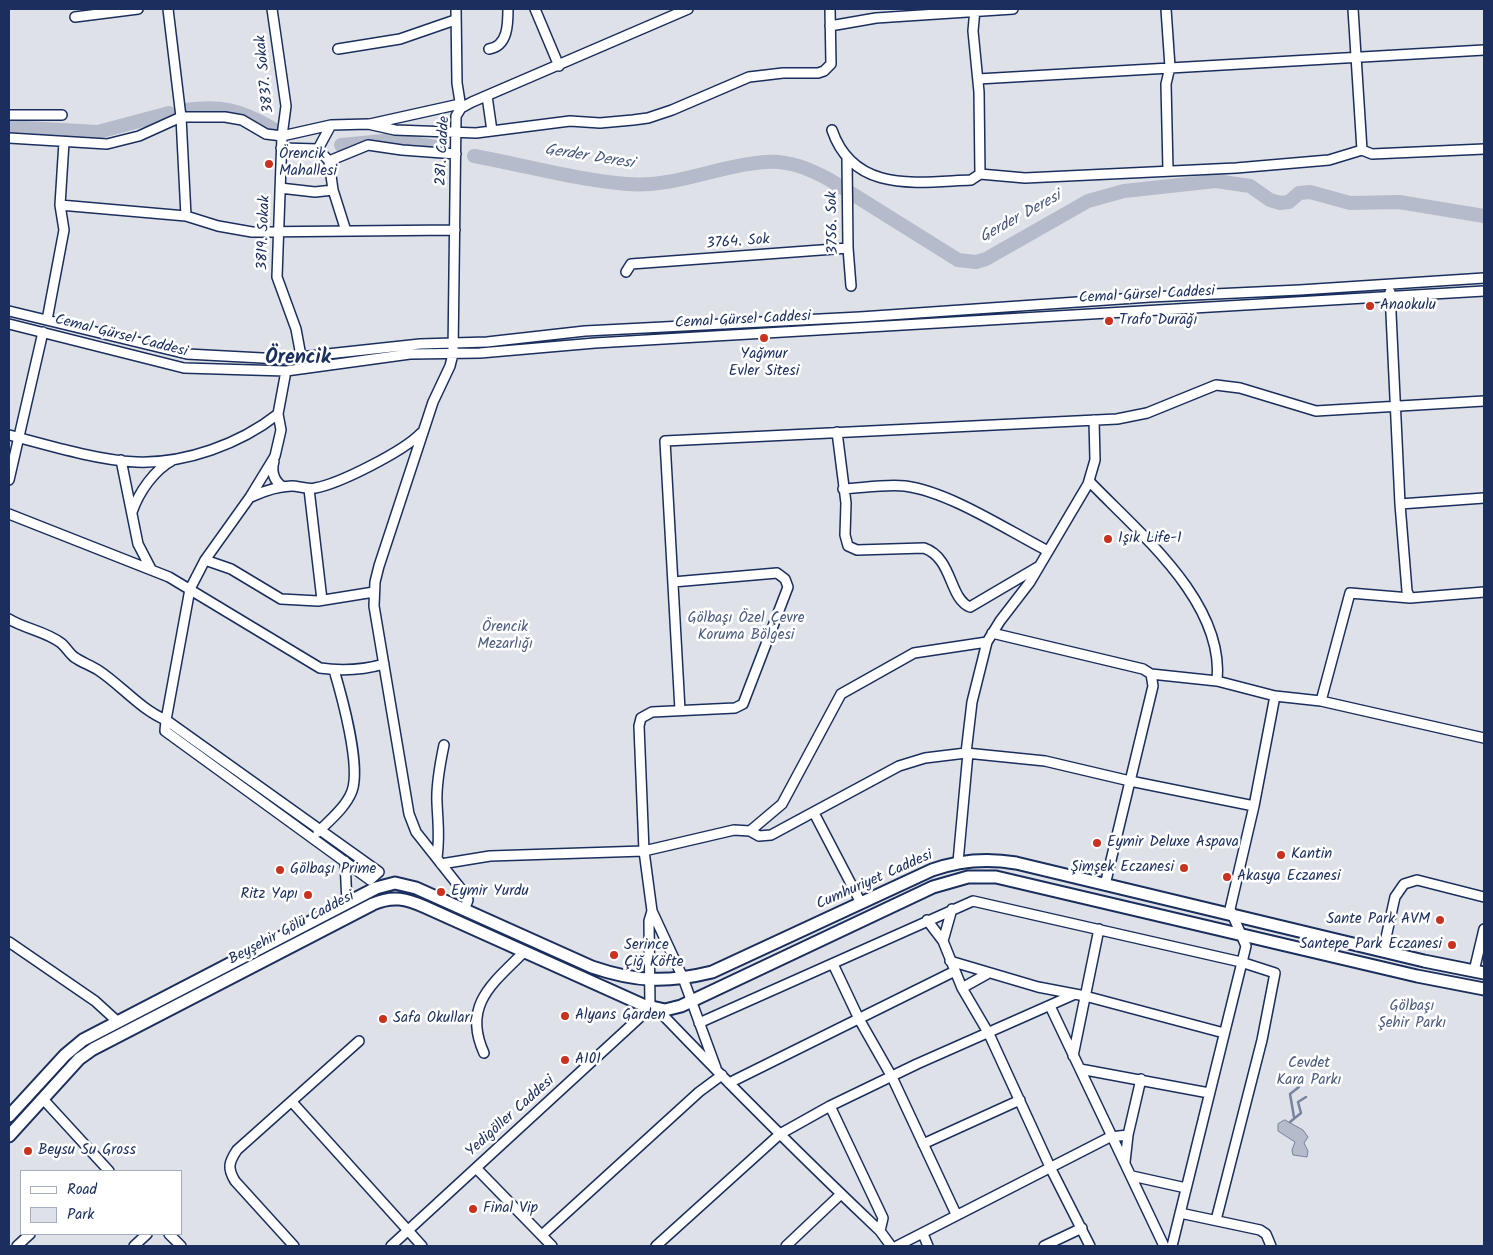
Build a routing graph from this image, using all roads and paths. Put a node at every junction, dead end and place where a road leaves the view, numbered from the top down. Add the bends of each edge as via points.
1 (138, 9) edge
2 (168, 9) edge
3 (272, 9) edge
4 (456, 9) edge
5 (508, 9) edge
6 (535, 9) edge
7 (688, 9) edge
8 (830, 9) edge
9 (975, 9) edge
10 (1013, 9) edge
11 (1166, 9) edge
12 (1353, 9) edge
13 (75, 17) dead end
14 (455, 20) junction
15 (830, 26) junction
16 (338, 49) dead end
17 (489, 49) dead end
18 (1484, 50) edge
19 (1356, 56) junction
20 (559, 66) junction
21 (1170, 67) junction
22 (978, 79) junction
23 (487, 96) junction
24 (460, 106) junction
25 (9, 115) edge
26 (62, 115) dead end
27 (181, 117) junction
28 (368, 124) junction
29 (332, 125) junction
30 (832, 130) dead end
31 (456, 131) junction
32 (492, 131) junction
33 (282, 136) junction
34 (9, 138) edge
35 (64, 142) junction
36 (281, 148) junction
37 (318, 149) junction
38 (1484, 149) edge
39 (1362, 150) junction
40 (456, 154) junction
41 (847, 159) junction
42 (329, 161) junction
43 (1168, 170) junction
44 (980, 174) junction
45 (280, 188) junction
46 (333, 190) junction
47 (60, 205) junction
48 (186, 216) junction
49 (455, 230) junction
50 (346, 231) junction
51 (277, 232) junction
52 (848, 248) junction
53 (628, 268) dead end
54 (1484, 278) edge
55 (1389, 284) junction
56 (851, 286) dead end
57 (1484, 291) edge
58 (1390, 295) junction
59 (9, 311) edge
60 (47, 320) junction
61 (9, 324) edge
62 (43, 332) junction
63 (453, 343) junction
64 (453, 354) junction
65 (301, 356) junction
66 (286, 371) junction
67 (1484, 401) edge
68 (1397, 406) junction
69 (278, 414) junction
70 (1094, 420) junction
71 (424, 431) junction
72 (837, 432) junction
73 (9, 436) edge
74 (18, 438) junction
75 (275, 456) junction
76 (175, 459) junction
77 (121, 460) junction
78 (9, 480) edge
79 (1089, 481) junction
80 (283, 487) junction
81 (309, 489) junction
82 (843, 489) junction
83 (250, 497) junction
84 (1484, 498) edge
85 (1400, 504) junction
86 (132, 512) junction
87 (9, 514) edge
88 (1048, 551) junction
89 (205, 560) junction
90 (1038, 567) junction
91 (152, 571) junction
92 (673, 582) junction
93 (190, 589) junction
94 (374, 592) junction
95 (1484, 592) edge
96 (1410, 598) junction
97 (322, 600) junction
98 (9, 618) edge
99 (990, 637) junction
100 (384, 664) junction
101 (334, 670) junction
102 (1152, 674) junction
103 (1217, 681) junction
104 (1275, 696) junction
105 (1321, 701) junction
106 (680, 710) junction
107 (166, 720) junction
108 (1484, 738) edge
109 (444, 745) dead end
110 (967, 753) junction
111 (1130, 781) junction
112 (1254, 806) junction
113 (814, 813) junction
114 (320, 830) junction
115 (750, 831) junction
116 (312, 838) junction
117 (644, 851) junction
118 (345, 861) junction
119 (439, 861) junction
120 (958, 862) junction
121 (375, 876) junction
122 (387, 884) junction
123 (1105, 885) junction
124 (1484, 897) edge
125 (390, 898) junction
126 (347, 903) junction
127 (449, 903) junction
128 (861, 903) junction
129 (952, 909) junction
130 (464, 910) junction
131 (652, 911) junction
132 (443, 915) junction
133 (1232, 915) junction
134 (478, 917) junction
135 (927, 920) junction
136 (473, 929) junction
137 (1484, 929) edge
138 (1099, 930) junction
139 (1240, 934) junction
140 (943, 941) junction
141 (9, 942) edge
142 (1383, 951) junction
143 (524, 952) junction
144 (950, 961) junction
145 (1241, 962) junction
146 (833, 964) junction
147 (955, 971) junction
148 (1479, 972) edge
149 (987, 974) junction
150 (683, 978) junction
151 (651, 980) junction
152 (962, 988) junction
153 (1484, 989) edge
154 (1073, 995) junction
155 (1085, 996) junction
156 (691, 1002) junction
157 (1050, 1006) junction
158 (654, 1009) junction
159 (859, 1020) junction
160 (118, 1022) junction
161 (699, 1023) junction
162 (125, 1033) junction
163 (1224, 1033) junction
164 (989, 1034) junction
165 (87, 1038) junction
166 (359, 1041) dead end
167 (93, 1049) junction
168 (484, 1053) dead end
169 (1073, 1056) junction
170 (1080, 1069) junction
171 (719, 1071) junction
172 (892, 1076) junction
173 (1141, 1079) junction
174 (729, 1083) junction
175 (1209, 1093) junction
176 (43, 1099) junction
177 (1020, 1100) junction
178 (292, 1102) junction
179 (830, 1106) junction
180 (9, 1116) edge
181 (780, 1134) junction
182 (1128, 1134) junction
183 (9, 1136) edge
184 (1110, 1137) junction
185 (923, 1144) junction
186 (1125, 1162) junction
187 (102, 1164) junction
188 (476, 1168) junction
189 (1051, 1169) junction
190 (95, 1170) edge
191 (108, 1170) edge
192 (1132, 1176) junction
193 (1186, 1188) junction
194 (841, 1194) junction
195 (1180, 1213) junction
196 (956, 1214) junction
197 (1216, 1220) junction
198 (1082, 1228) junction
199 (408, 1231) junction
200 (880, 1231) junction
201 (923, 1234) junction
202 (29, 1235) edge
203 (146, 1235) edge
204 (170, 1235) edge
205 (542, 1235) junction
206 (17, 1246) edge
207 (134, 1246) edge
208 (181, 1246) edge
209 (294, 1246) edge
210 (391, 1246) edge
211 (422, 1246) edge
212 (552, 1246) edge
213 (656, 1246) edge
214 (786, 1246) edge
215 (892, 1246) edge
216 (897, 1246) edge
217 (928, 1246) edge
218 (1044, 1246) edge
219 (1090, 1246) edge
220 (1164, 1246) edge
221 (1172, 1246) edge
222 (1271, 1246) edge

1 - 13 street
2 - 27 street
3 - 33 street, 3837. Sokak via 286,106
4 - 14 street
5 - 17 street via 506,34 497,47
6 - 20 street
7 - 20 street, 281. Cadde
8 - 15 street
9 - 10 street
9 - 15 street via 867,19
9 - 22 street via 973,31
11 - 21 street
12 - 19 street
14 - 16 street via 400,39
14 - 24 street
15 - 32 street via 831,64 824,71 749,77 648,118 600,123 553,122
18 - 19 street
19 - 21 street
19 - 39 street
20 - 23 street, 281. Cadde
21 - 22 street
21 - 43 street via 1166,84
22 - 44 street
23 - 24 street, 281. Cadde
23 - 32 street
24 - 28 street
24 - 31 street, 281. Cadde
25 - 26 street
27 - 33 street via 242,120 266,134
27 - 35 street via 120,142 96,145
27 - 48 street
28 - 29 street
28 - 31 street via 395,130
29 - 33 street
29 - 37 street
30 - 41 street
31 - 32 street
31 - 40 street, 281. Cadde
33 - 36 street, 3819. Sokak
34 - 35 street
35 - 47 street
36 - 37 street
36 - 45 street, 3819. Sokak
37 - 42 street
38 - 39 street via 1372,154
39 - 43 street via 1306,163
40 - 42 street via 368,145
40 - 49 street, 281. Cadde
41 - 44 street via 865,172 893,182 971,180
41 - 52 street, 3756. Sok
42 - 46 street
43 - 44 street via 1025,178
45 - 46 street via 315,192
45 - 51 street, 3819. Sokak
46 - 50 street
47 - 48 street
47 - 60 street via 64,230
48 - 51 street via 252,232
49 - 50 street
49 - 63 street, 281. Cadde
50 - 51 street
51 - 65 street, 3819. Sokak via 279,286 296,328
52 - 53 street, 3764. Sok
52 - 56 street, 3756. Sok
54 - 55 street, Cemal Gürsel Caddesi
55 - 58 street
55 - 63 street, Cemal Gürsel Caddesi via 594,330
57 - 58 street, Cemal Gürsel Caddesi
58 - 64 street, Cemal Gürsel Caddesi
58 - 68 street
59 - 60 street, Cemal Gürsel Caddesi
60 - 65 street, Cemal Gürsel Caddesi via 187,354 281,359
61 - 62 street, Cemal Gürsel Caddesi
62 - 66 street, Cemal Gürsel Caddesi via 184,368
62 - 74 street
63 - 64 street, 281. Cadde
63 - 65 street, Cemal Gürsel Caddesi
64 - 66 street, Cemal Gürsel Caddesi via 410,354
64 - 71 street
66 - 69 street
67 - 68 street
68 - 70 street via 1316,411 1240,388 1216,385 1147,413
68 - 85 street
69 - 75 street via 281,430
69 - 76 street via 234,440
70 - 72 street
70 - 79 street via 1095,460
71 - 81 street via 412,443 390,456 328,484
71 - 94 street
72 - 82 street
72 - 92 street via 665,441
73 - 74 street
74 - 77 street
74 - 78 street
75 - 80 street via 273,476
75 - 83 street
76 - 77 street
76 - 86 street via 164,465 143,490
77 - 86 street
79 - 88 street
79 - 103 street via 1175,571 1195,598 1215,639
80 - 81 street
80 - 83 street
81 - 97 street
82 - 88 street via 896,486 925,491 960,505
82 - 90 street via 848,546 857,550 924,548 933,551 966,606 974,606
83 - 89 street
84 - 85 street
85 - 96 street
86 - 91 street via 138,544
87 - 91 street
88 - 90 street
89 - 93 street
89 - 97 street via 231,569 280,599
90 - 99 street
91 - 93 street
92 - 106 street
92 - 106 street via 778,573 788,587 743,704 736,708
93 - 101 street via 320,668
93 - 107 street
94 - 97 street
94 - 100 street
95 - 96 street
96 - 105 street via 1350,593
98 - 107 street via 47,634 74,657 99,670 120,690
99 - 102 street via 1142,669
99 - 110 street via 972,702
99 - 115 street via 914,653 841,694 782,804
100 - 101 street
100 - 119 street via 409,814 416,832
101 - 114 street via 355,779 344,804
102 - 103 street
102 - 111 street via 1153,686
103 - 104 street
104 - 105 street
104 - 112 street
105 - 108 street
106 - 117 street via 652,712 644,715 640,722
107 - 114 street
107 - 116 street via 165,731
109 - 119 street via 438,773
110 - 111 street via 1045,761
110 - 113 street via 926,758 899,766 843,794
110 - 120 street
111 - 112 street
111 - 123 street
112 - 133 street via 1230,909
113 - 115 street via 771,835 759,836
113 - 128 street
114 - 116 street
114 - 121 street via 379,872
115 - 117 street via 734,830
116 - 118 street
117 - 119 street via 490,856
117 - 131 street
118 - 121 street via 370,880
118 - 126 street
119 - 130 street via 465,894 468,900
120 - 123 main road, Cumhuriyet Caddesi via 1002,860
120 - 128 main road, Cumhuriyet Caddesi via 932,870
121 - 122 street
122 - 125 main road
122 - 126 main road
122 - 127 main road, Cumhuriyet Caddesi via 406,885
123 - 133 main road, Cumhuriyet Caddesi
124 - 142 street via 1417,880 1404,884 1395,896
125 - 132 main road via 408,900
125 - 162 main road, Beyşehir Gölü Caddesi
126 - 160 main road
127 - 130 main road, Cumhuriyet Caddesi
127 - 132 main road
128 - 150 main road, Cumhuriyet Caddesi via 712,972
129 - 135 street
129 - 138 street via 968,902 982,901
129 - 140 street
130 - 134 main road, Cumhuriyet Caddesi
131 - 150 street
131 - 151 street via 649,921
132 - 136 main road
133 - 139 street
133 - 142 main road, Cumhuriyet Caddesi
134 - 136 main road
134 - 151 main road, Cumhuriyet Caddesi via 592,967
135 - 140 street
135 - 146 street
136 - 143 main road
137 - 148 street
138 - 145 street
138 - 155 street
139 - 145 street via 1246,946
139 - 153 main road, Cumhuriyet Caddesi
139 - 156 main road, Cumhuriyet Caddesi via 996,877 968,877 933,887
140 - 144 street
141 - 160 street via 95,1001
142 - 148 main road, Cumhuriyet Caddesi
143 - 158 main road
143 - 168 street via 482,997 477,1018 479,1041
144 - 147 street
144 - 149 street
145 - 163 street
145 - 197 street via 1274,973 1262,1040
146 - 159 street
146 - 161 street
147 - 152 street
147 - 159 street
149 - 152 street
149 - 154 street
150 - 151 main road, Cumhuriyet Caddesi
150 - 156 street
151 - 158 street
152 - 164 street
154 - 155 street
154 - 157 street
155 - 163 street
155 - 169 street
156 - 158 main road via 671,1009
156 - 161 street
157 - 164 street
157 - 169 street
158 - 171 street
158 - 188 street, Yedigöller Caddesi
159 - 172 street
159 - 174 street
160 - 162 main road
160 - 165 main road
161 - 171 street
162 - 167 main road, Beyşehir Gölü Caddesi
163 - 175 street
164 - 172 street
164 - 177 street
165 - 167 main road
165 - 180 main road via 65,1055
166 - 178 street
167 - 176 main road, Beyşehir Gölü Caddesi via 79,1059
169 - 170 street
170 - 173 street
170 - 184 street
171 - 174 street
171 - 205 street
172 - 179 street
172 - 185 street
173 - 175 street
173 - 182 street
174 - 181 street
175 - 193 street
176 - 183 main road, Beyşehir Gölü Caddesi
176 - 187 street
177 - 185 street
177 - 189 street
178 - 199 street
178 - 209 street via 237,1150 229,1168
179 - 181 street
179 - 200 street via 883,1218
181 - 194 street
181 - 213 street
182 - 184 street
182 - 186 street
184 - 186 street
184 - 189 street
185 - 196 street
186 - 192 street
187 - 190 street
187 - 191 street
188 - 199 street, Yedigöller Caddesi
188 - 205 street
189 - 196 street
189 - 198 street
192 - 193 street
192 - 220 street
193 - 195 street
194 - 200 street
194 - 214 street
195 - 197 street
195 - 221 street
196 - 201 street
197 - 222 street via 1260,1230 1266,1234
198 - 218 street
198 - 219 street
199 - 210 street, Yedigöller Caddesi
199 - 211 street
200 - 215 street
201 - 216 street
201 - 217 street
202 - 206 street
203 - 207 street
204 - 208 street
205 - 212 street

